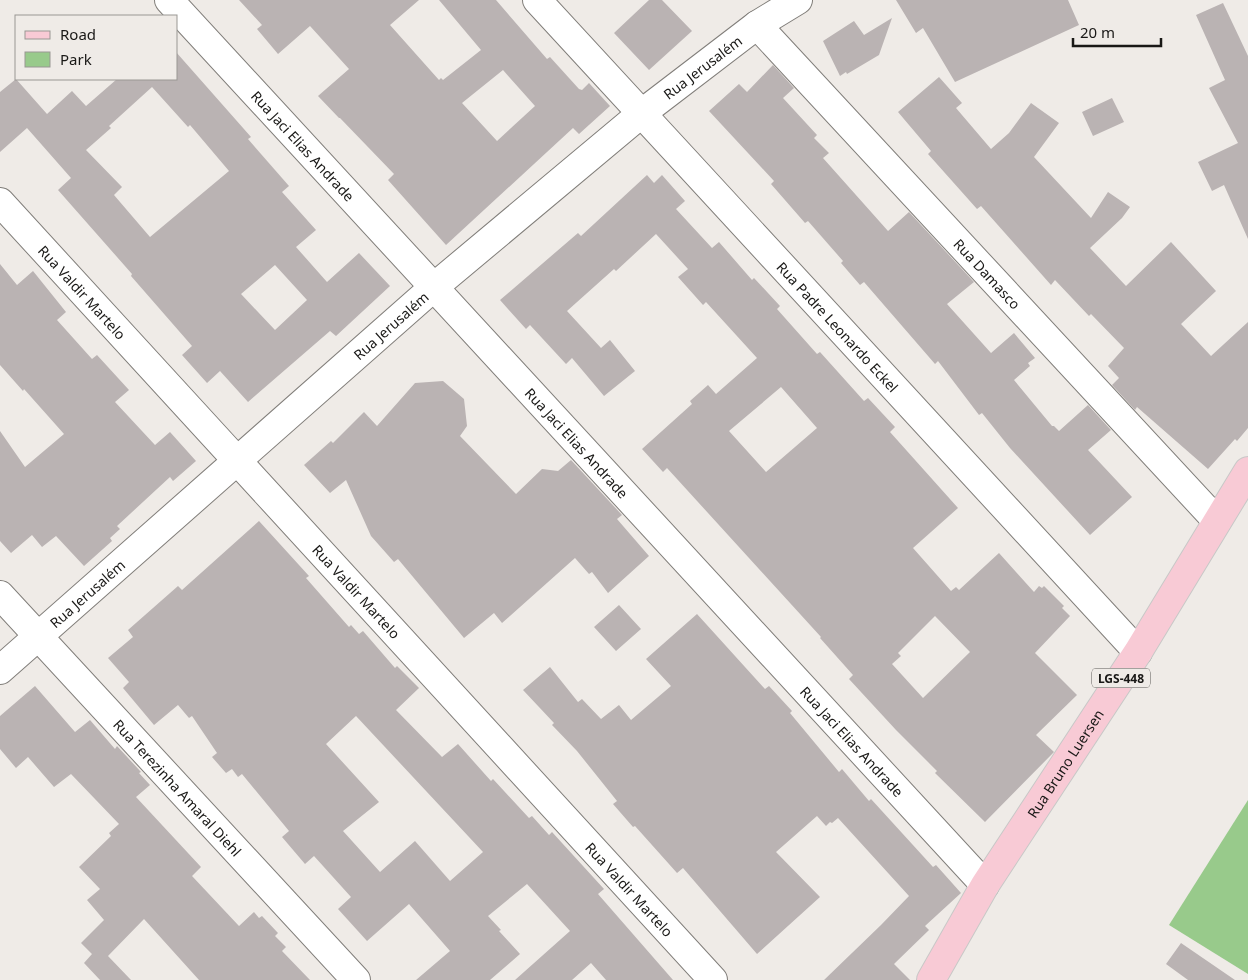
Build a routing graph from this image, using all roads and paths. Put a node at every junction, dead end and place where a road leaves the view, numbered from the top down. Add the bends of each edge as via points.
1 (169, 0) edge
2 (537, 0) edge
3 (798, 0) edge
4 (756, 26) junction
5 (642, 113) junction
6 (0, 202) edge
7 (434, 287) junction
8 (237, 461) junction
9 (1248, 471) edge
10 (1217, 521) junction
11 (0, 595) edge
12 (38, 636) junction
13 (1138, 652) junction
14 (0, 670) edge
15 (985, 885) junction
16 (356, 980) edge
17 (713, 980) edge
18 (931, 980) edge

1 - 7 street, Rua Jaci Elias Andrade
2 - 5 street, Rua Padre Leonardo Eckel
3 - 4 street, Rua Jerusalém
4 - 5 street, Rua Jerusalém
4 - 10 street, Rua Damasco
5 - 7 street, Rua Jerusalém
5 - 13 street, Rua Padre Leonardo Eckel
6 - 8 street, Rua Valdir Martelo
7 - 8 street, Rua Jerusalém
7 - 15 street, Rua Jaci Elias Andrade
8 - 12 street, Rua Jerusalém
8 - 17 street, Rua Valdir Martelo
9 - 10 main road, Rua Bruno Luersen / LGS-448
10 - 13 main road, Rua Bruno Luersen / LGS-448
11 - 12 street, Rua Terezinha Amaral Diehl
12 - 14 street, Rua Jerusalém
12 - 16 street, Rua Terezinha Amaral Diehl
13 - 15 main road, Rua Bruno Luersen / LGS-448
15 - 18 main road, Rua Bruno Luersen / LGS-448

